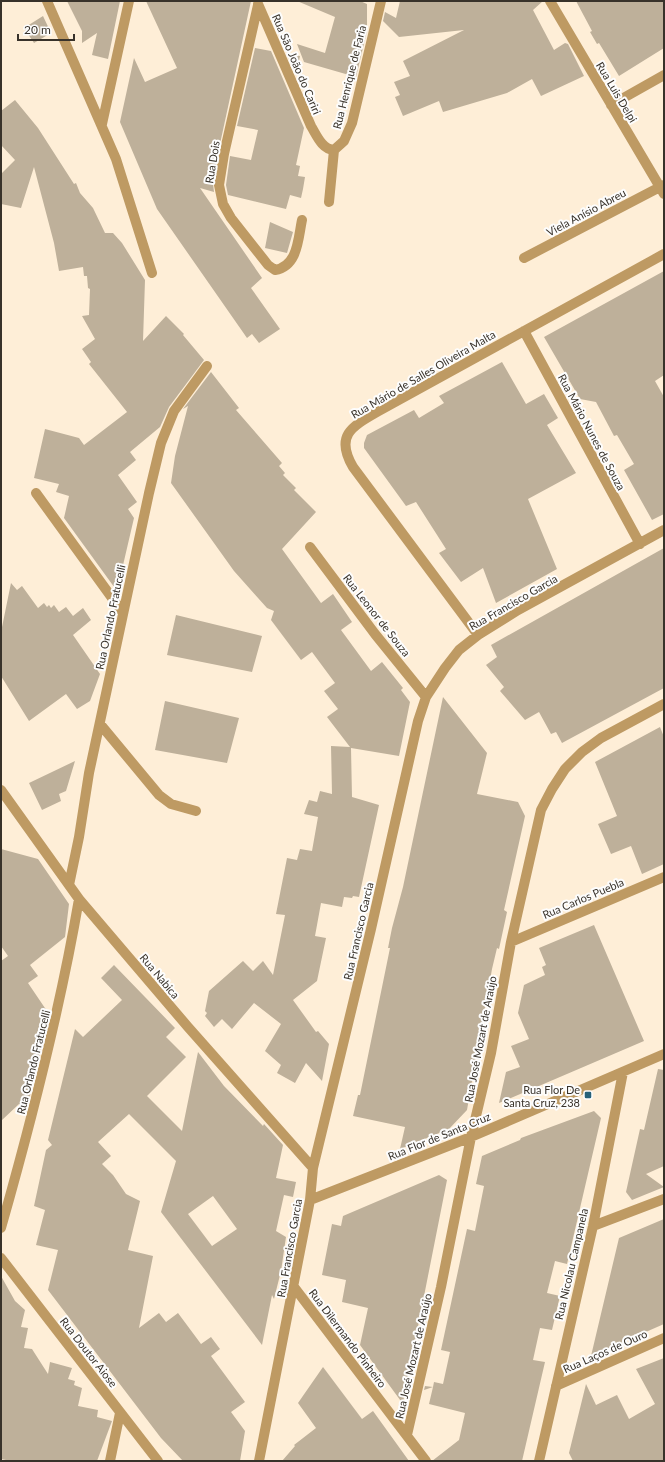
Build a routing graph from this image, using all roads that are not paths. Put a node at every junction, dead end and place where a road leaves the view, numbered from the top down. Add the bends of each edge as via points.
1 (47, 1) edge
2 (129, 1) edge
3 (381, 1) edge
4 (550, 1) edge
5 (258, 3) edge
6 (664, 75) edge
7 (611, 104) junction
8 (102, 124) junction
9 (334, 150) junction
10 (663, 188) edge
11 (329, 202) dead end
12 (302, 220) dead end
13 (664, 254) edge
14 (524, 258) dead end
15 (152, 273) dead end
16 (524, 331) junction
17 (207, 366) dead end
18 (36, 493) dead end
19 (664, 530) edge
20 (640, 544) junction
21 (310, 547) dead end
22 (123, 613) junction
23 (478, 635) junction
24 (426, 697) junction
25 (664, 704) edge
26 (100, 724) junction
27 (1, 790) edge
28 (196, 811) dead end
29 (664, 877) edge
30 (69, 885) junction
31 (79, 899) junction
32 (511, 942) junction
33 (664, 1054) edge
34 (623, 1072) junction
35 (472, 1136) junction
36 (313, 1168) junction
37 (664, 1199) edge
38 (310, 1200) junction
39 (592, 1226) junction
40 (1, 1228) edge
41 (1, 1258) edge
42 (294, 1287) junction
43 (664, 1338) edge
44 (556, 1386) junction
45 (120, 1413) junction
46 (407, 1435) junction
47 (540, 1460) edge
48 (110, 1461) edge
49 (158, 1461) edge
50 (259, 1461) edge
51 (426, 1461) edge

1 - 8 street
2 - 8 street
3 - 9 street, Rua Henrique de Faria via 352,123 344,141
4 - 7 street, Rua Luis Delpi
5 - 9 street, Rua São João do Cariri via 311,126 320,142
5 - 12 street, Rua Dois via 224,154 219,184 221,195 232,218 268,266 275,270 289,265 292,261
6 - 7 street
7 - 10 street, Rua Luis Delpi
8 - 15 street via 116,159
9 - 11 street
10 - 14 street, Viela Anísio Abreu
13 - 16 street, Rua Mário de Salles Oliveira Malta
16 - 20 street, Rua Mário Nunes de Souza
16 - 23 street, Rua Mário de Salles Oliveira Malta via 356,424 345,439 346,454 353,467
17 - 22 street, Rua Orlando Fratucelli via 174,411 161,443
18 - 22 street
19 - 20 street, Rua Francisco Garcia
20 - 23 street, Rua Francisco Garcia via 518,610
21 - 24 street, Rua Leonor de Souza
22 - 26 street, Rua Orlando Fratucelli
23 - 24 street, Rua Francisco Garcia via 459,650
24 - 36 street, Rua Francisco Garcia via 418,721
25 - 32 street, Rua José Mozart de Araújo via 601,738 566,769 552,789 541,810
26 - 28 street via 159,795 171,804
26 - 30 street, Rua Orlando Fratucelli
27 - 30 street, Rua Nabica
29 - 32 street, Rua Carlos Puebla
30 - 31 street, Rua Nabica
31 - 36 street, Rua Nabica
31 - 40 street, Rua Orlando Fratucelli via 63,988 28,1134
32 - 35 street, Rua José Mozart de Araújo via 492,1053
33 - 34 street, Rua Flor de Santa Cruz
34 - 35 street, Rua Flor de Santa Cruz
34 - 39 street, Rua Nicolau Campanela
35 - 38 street, Rua Flor de Santa Cruz
35 - 46 street, Rua José Mozart de Araújo
36 - 38 street, Rua Francisco Garcia
37 - 39 street
38 - 42 street, Rua Francisco Garcia
39 - 44 street, Rua Nicolau Campanela
41 - 45 street, Rua Doutor Aiose
42 - 46 street, Rua Dilermando Pinheiro
42 - 50 street, Rua Francisco Garcia
43 - 44 street, Rua Laços de Ouro
44 - 47 street, Rua Nicolau Campanela
45 - 48 street
45 - 49 street, Rua Doutor Aiose
46 - 51 street, Rua Dilermando Pinheiro

